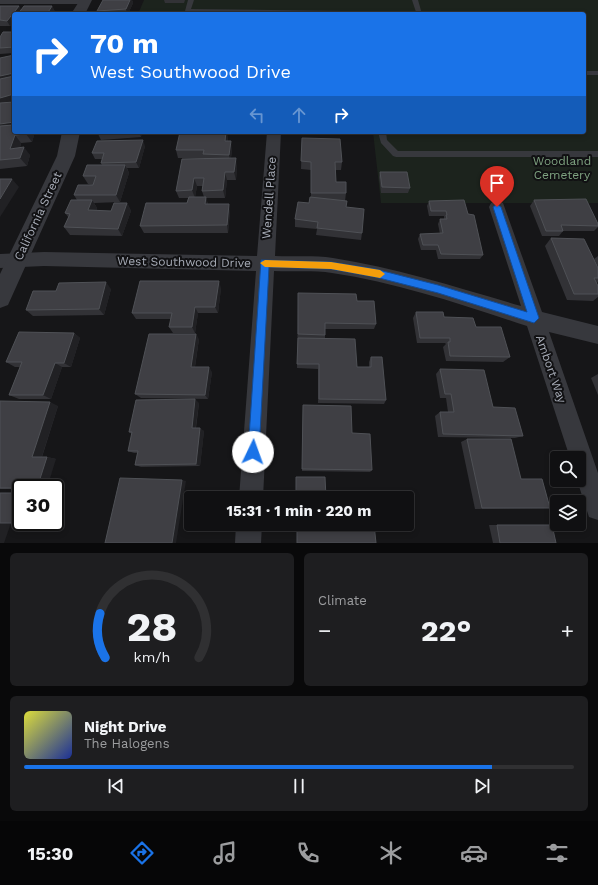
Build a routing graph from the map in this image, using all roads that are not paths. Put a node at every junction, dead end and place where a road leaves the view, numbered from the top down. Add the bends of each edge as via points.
1 (86, 0) edge
2 (191, 0) edge
3 (414, 0) edge
4 (0, 1) edge
5 (79, 12) edge
6 (265, 12) edge
7 (418, 12) edge
8 (586, 73) edge
9 (598, 74) edge
10 (71, 134) edge
11 (274, 134) edge
12 (382, 134) edge
13 (598, 154) edge
14 (497, 207) dead end
15 (9, 261) edge
16 (265, 263) junction
17 (0, 298) edge
18 (534, 318) junction
19 (598, 335) edge
20 (251, 491) edge
21 (598, 508) edge
22 (249, 531) edge
23 (248, 543) edge

1 - 4 street
1 - 5 street
2 - 6 lane via 188,11
3 - 7 lane
8 - 9 lane
10 - 15 street, California Street via 60,170
11 - 16 street, Wendell Place
12 - 13 lane via 384,141 396,154
14 - 18 street, Ambort Way
15 - 16 street, West Southwood Drive via 44,259
15 - 17 street, California Street
16 - 18 street, West Southwood Drive via 331,265 375,273
16 - 20 street, Wendell Place
18 - 19 street, West Southwood Drive via 574,331
18 - 21 street, Ambort Way
22 - 23 street

